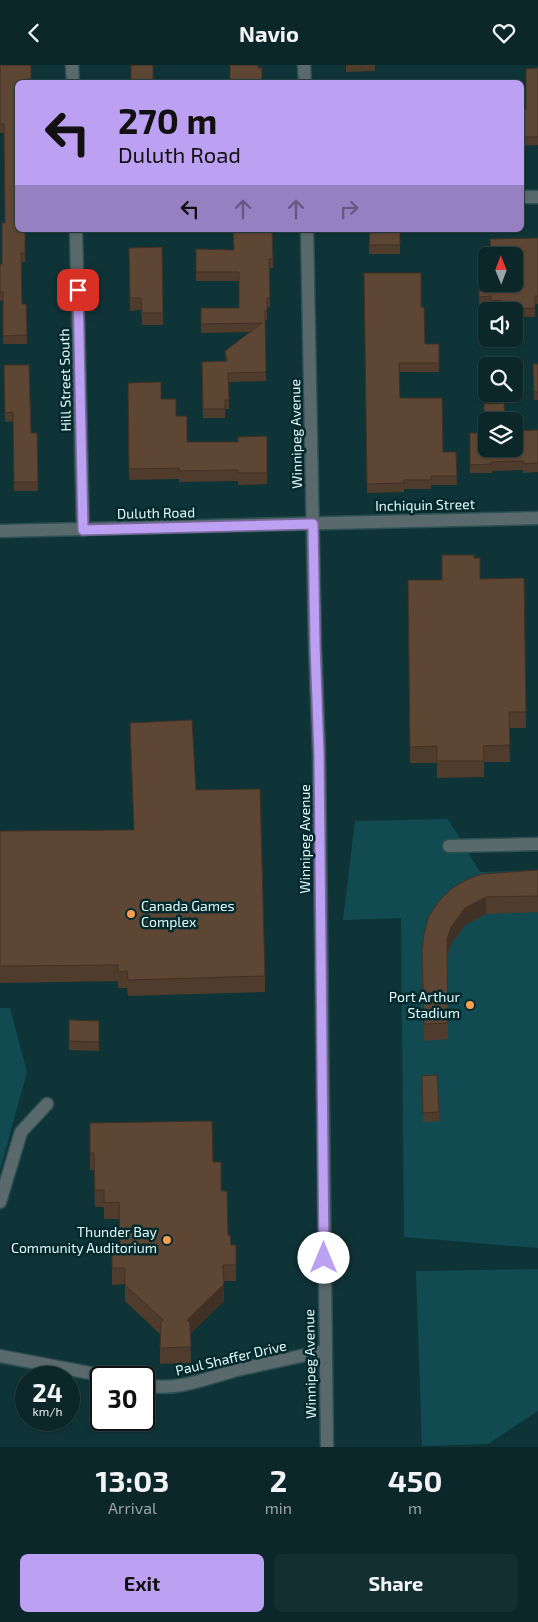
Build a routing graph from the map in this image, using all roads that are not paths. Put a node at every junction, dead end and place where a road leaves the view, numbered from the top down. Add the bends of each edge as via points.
1 (72, 65) edge
2 (304, 65) edge
3 (73, 80) edge
4 (305, 80) edge
5 (524, 197) edge
6 (538, 197) edge
7 (76, 232) edge
8 (307, 232) edge
9 (538, 518) edge
10 (313, 524) junction
11 (83, 530) junction
12 (0, 531) edge
13 (538, 844) edge
14 (449, 845) dead end
15 (47, 1104) dead end
16 (0, 1202) edge
17 (324, 1351) junction
18 (0, 1356) edge
19 (90, 1373) edge
20 (155, 1387) edge
21 (327, 1447) edge

1 - 3 street
2 - 4 street
5 - 6 street
7 - 11 street, Hill Street South
8 - 10 street, Winnipeg Avenue
9 - 10 street, Inchiquin Street
10 - 11 street, Duluth Road
10 - 17 street, Winnipeg Avenue via 319,763
11 - 12 street, Duluth Road
13 - 14 street
15 - 16 street via 21,1132
17 - 20 street, Paul Shaffer Drive via 185,1386
17 - 21 street, Winnipeg Avenue
18 - 19 street

